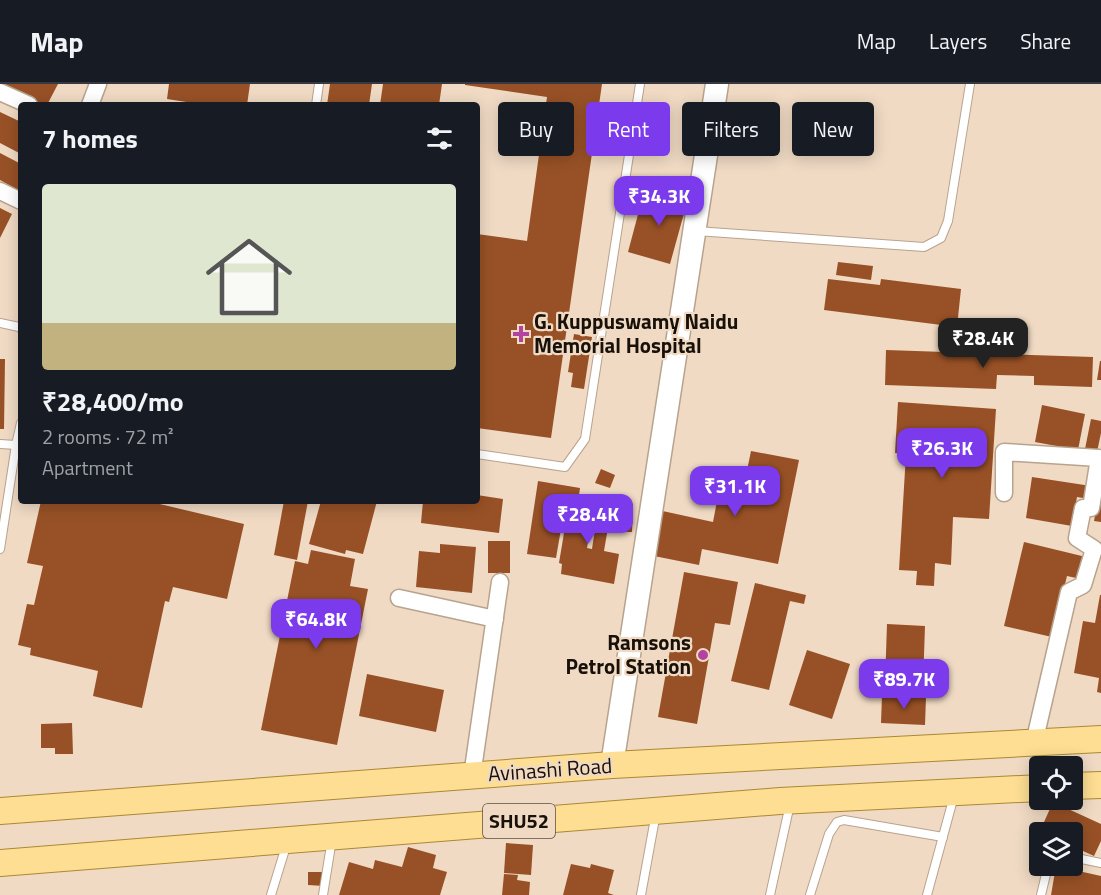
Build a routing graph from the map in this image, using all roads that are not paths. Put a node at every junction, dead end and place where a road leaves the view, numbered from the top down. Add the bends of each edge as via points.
1 (99, 84) edge
2 (319, 84) edge
3 (640, 84) edge
4 (717, 84) edge
5 (970, 84) edge
6 (0, 92) edge
7 (22, 102) edge
8 (91, 102) edge
9 (316, 102) edge
10 (0, 191) edge
11 (18, 200) edge
12 (694, 231) junction
13 (0, 322) edge
14 (18, 327) edge
15 (18, 436) edge
16 (0, 444) edge
17 (16, 445) junction
18 (480, 454) edge
19 (1004, 493) dead end
20 (0, 549) edge
21 (500, 582) dead end
22 (399, 598) dead end
23 (495, 619) junction
24 (1101, 739) edge
25 (1034, 743) junction
26 (612, 765) junction
27 (472, 776) junction
28 (1101, 784) edge
29 (1083, 785) edge
30 (1029, 789) edge
31 (955, 792) junction
32 (791, 801) junction
33 (656, 810) junction
34 (0, 811) edge
35 (332, 836) junction
36 (943, 837) junction
37 (288, 840) junction
38 (1083, 859) edge
39 (0, 863) edge
40 (1101, 863) edge
41 (1046, 876) edge
42 (271, 895) edge
43 (323, 895) edge
44 (640, 895) edge
45 (770, 895) edge
46 (810, 895) edge
47 (927, 895) edge
48 (1041, 895) edge

1 - 8 street
2 - 9 lane
3 - 18 lane via 585,439 565,467
4 - 12 main road
5 - 12 lane via 948,221 941,238 924,247
6 - 7 street
10 - 11 street
12 - 26 main road
13 - 14 lane
15 - 17 lane
16 - 17 lane
17 - 20 lane
19 - 25 street via 1004,452 1099,458 1091,508 1083,508 1077,538 1094,549 1083,585 1069,592
21 - 23 street
22 - 23 street
23 - 27 street
24 - 25 main road, Avinashi Road / SHU52
25 - 26 main road, Avinashi Road / SHU52
26 - 27 main road, Avinashi Road / SHU52
27 - 34 main road, Avinashi Road / SHU52
28 - 29 main road
30 - 31 main road, SHU52
31 - 32 main road, SHU52
31 - 36 lane
32 - 33 main road, SHU52
32 - 45 lane
33 - 35 main road, SHU52
33 - 44 lane
35 - 37 main road, SHU52
35 - 43 lane
36 - 46 lane via 837,822 829,834
36 - 47 lane
37 - 39 main road, SHU52
37 - 42 lane
38 - 40 lane
41 - 48 lane

